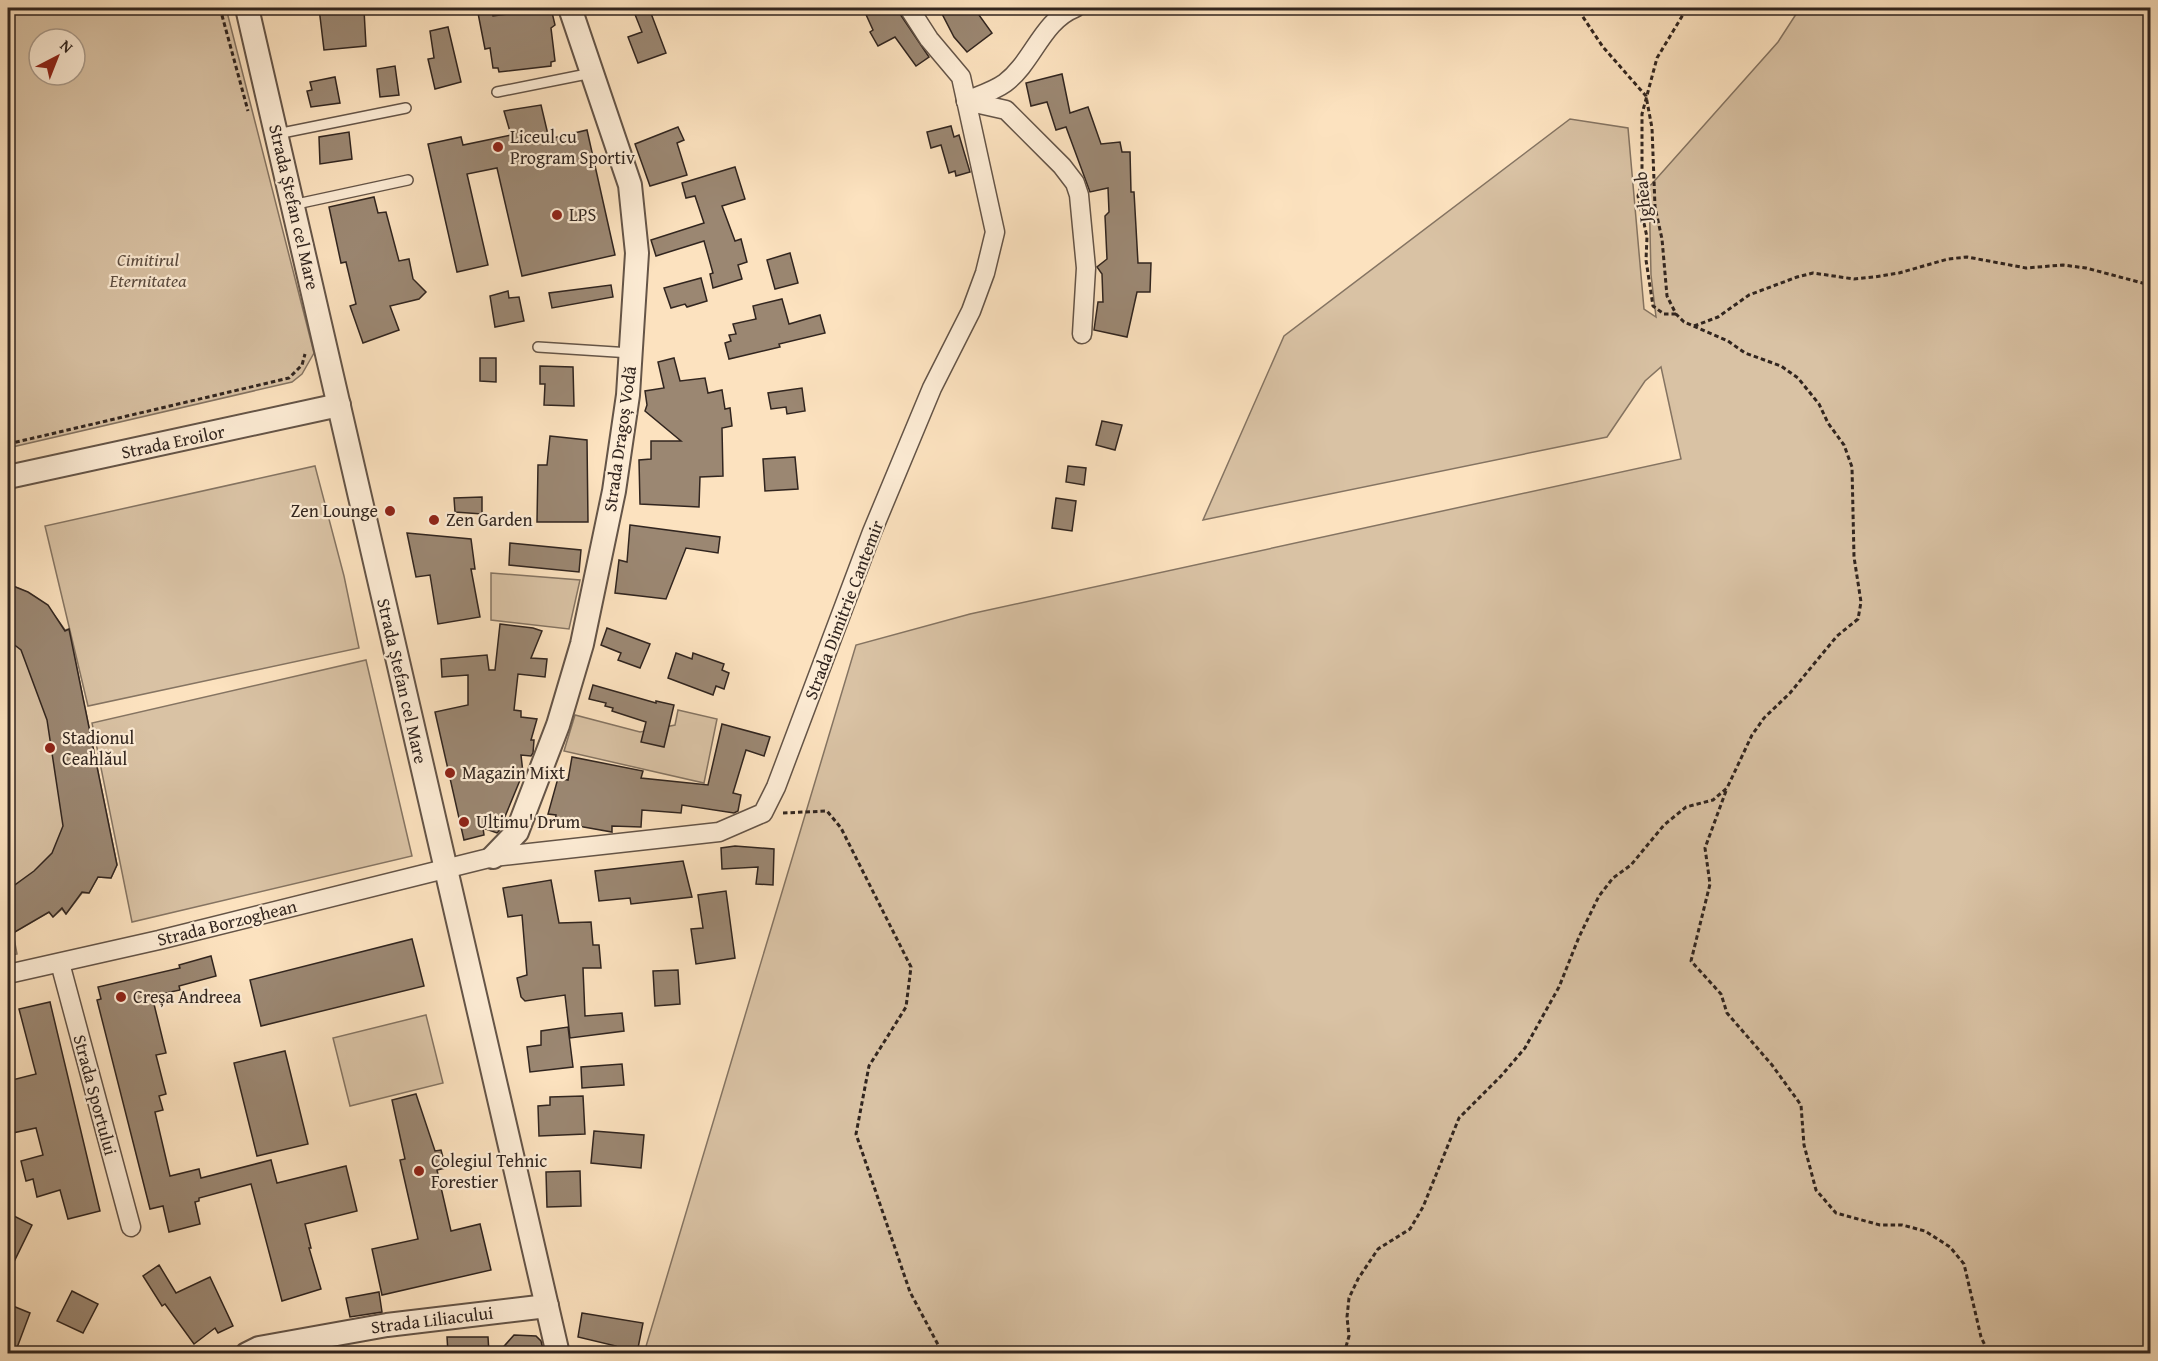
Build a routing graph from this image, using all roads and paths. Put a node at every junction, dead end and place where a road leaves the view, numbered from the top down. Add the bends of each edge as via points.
1 (220, 8) edge
2 (247, 8) edge
3 (570, 8) edge
4 (909, 8) edge
5 (1075, 8) edge
6 (1576, 8) edge
7 (1687, 8) edge
8 (593, 73) junction
9 (498, 92) dead end
10 (1646, 96) junction
11 (966, 101) junction
12 (406, 108) dead end
13 (250, 117) dead end
14 (277, 134) junction
15 (408, 180) dead end
16 (292, 205) junction
17 (2151, 285) edge
18 (1676, 314) junction
19 (1694, 326) junction
20 (1082, 334) dead end
21 (538, 346) dead end
22 (305, 349) dead end
23 (631, 353) junction
24 (339, 405) junction
25 (8, 444) edge
26 (8, 477) edge
27 (1727, 788) junction
28 (764, 813) junction
29 (493, 857) junction
30 (446, 869) junction
31 (60, 963) junction
32 (8, 974) edge
33 (131, 1227) dead end
34 (547, 1306) junction
35 (2151, 1342) edge
36 (247, 1353) edge
37 (558, 1353) edge
38 (943, 1353) edge
39 (1344, 1353) edge
40 (1989, 1353) edge
41 (2140, 1353) edge

1 - 13 path
2 - 14 street, Strada Ștefan cel Mare
3 - 8 street, Strada Dragoș Vodă
4 - 11 street, Strada Dimitrie Cantemir via 928,39 961,77
5 - 11 street via 1050,26 1004,84
6 - 10 path
7 - 10 path via 1657,58
8 - 9 lane
8 - 23 street, Strada Dragoș Vodă via 631,194 637,253
10 - 18 path, Jgheab via 1666,296
10 - 18 path via 1638,196 1647,237 1646,260 1653,306 1664,314
11 - 20 street via 1006,110 1075,183 1086,268
11 - 28 street, Strada Dimitrie Cantemir via 995,232 985,273 872,532
12 - 14 lane
14 - 16 street, Strada Ștefan cel Mare
15 - 16 lane
16 - 24 street, Strada Ștefan cel Mare
17 - 19 path via 2062,264 2026,268 1967,257 1874,277 1854,279 1813,273 1797,277 1749,296 1718,317
18 - 19 path
19 - 27 path via 1745,353 1781,366 1798,378 1844,445 1852,467 1854,557 1861,602 1858,619 1837,636 1764,718
21 - 23 lane
22 - 25 path via 302,365 289,378
23 - 29 street, Strada Dragoș Vodă via 614,491 582,644 558,725 517,832
24 - 26 street, Strada Eroilor
24 - 30 street, Strada Ștefan cel Mare
27 - 39 path via 1713,800 1686,807 1664,825 1631,866 1599,896 1559,987 1525,1048 1459,1118 1423,1207 1410,1229 1378,1249 1358,1279 1349,1298 1349,1336
27 - 40 path via 1705,848 1710,884 1691,961 1721,994 1727,1013 1801,1105 1804,1145 1816,1190 1836,1213 1925,1231 1950,1247 1964,1264 1981,1337
28 - 29 street via 719,832
28 - 38 path via 827,811 866,873 911,967 906,1007 869,1066 856,1134 910,1292
29 - 30 street
30 - 31 street, Strada Borzoghean
30 - 34 street, Strada Ștefan cel Mare
31 - 32 street, Strada Borzoghean
31 - 33 street, Strada Sportului
34 - 36 street, Strada Liliacului via 387,1325
34 - 37 street, Strada Ștefan cel Mare
35 - 41 path

